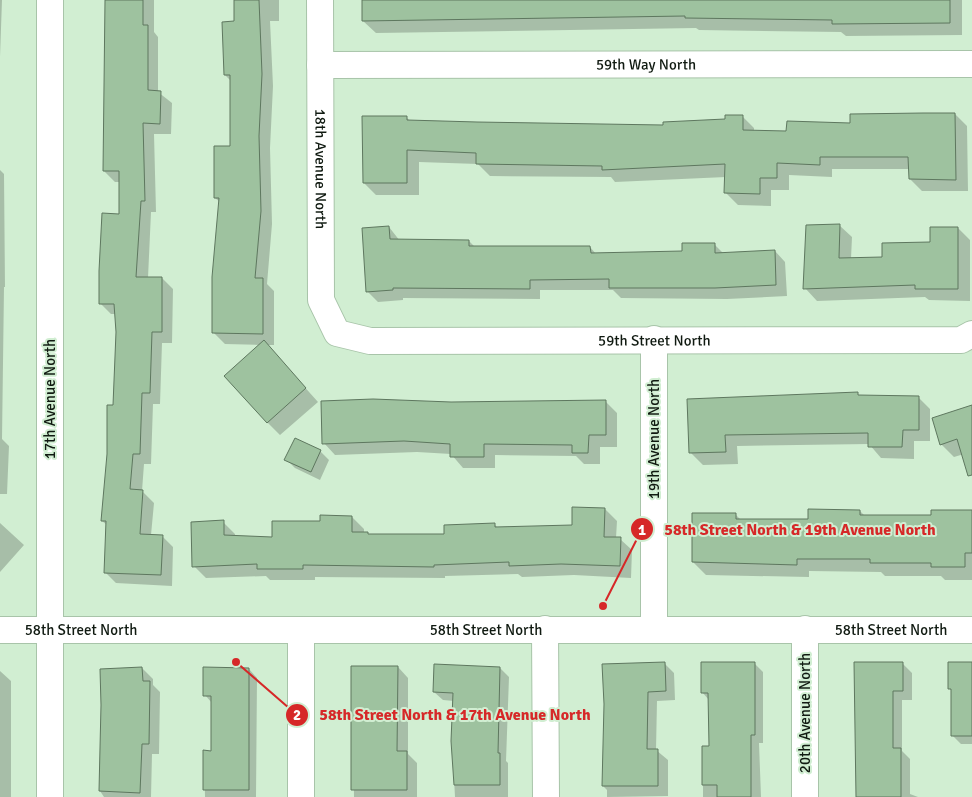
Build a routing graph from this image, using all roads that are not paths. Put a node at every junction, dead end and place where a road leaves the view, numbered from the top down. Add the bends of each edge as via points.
1 (50, 0) edge
2 (320, 0) edge
3 (972, 64) edge
4 (320, 65) junction
5 (337, 333) joint
6 (972, 334) edge
7 (654, 339) junction
8 (545, 629) junction
9 (654, 629) junction
10 (805, 629) junction
11 (0, 630) edge
12 (50, 630) junction
13 (301, 630) junction
14 (972, 630) edge
15 (50, 797) edge
16 (301, 797) edge
17 (546, 797) edge
18 (805, 797) edge

1 - 12 street, 17th Avenue North
2 - 4 street, 18th Avenue North
3 - 4 street, 59th Way North
4 - 5 street, 18th Avenue North via 321,300
5 - 7 street, 59th Street North via 370,341
6 - 7 street, 59th Street North via 961,340
7 - 9 street, 19th Avenue North
8 - 9 street, 58th Street North
8 - 13 street, 58th Street North
8 - 17 street
9 - 10 street, 58th Street North
10 - 14 street, 58th Street North
10 - 18 street, 20th Avenue North
11 - 12 street, 58th Street North
12 - 13 street, 58th Street North
12 - 15 street, 17th Avenue North
13 - 16 street

